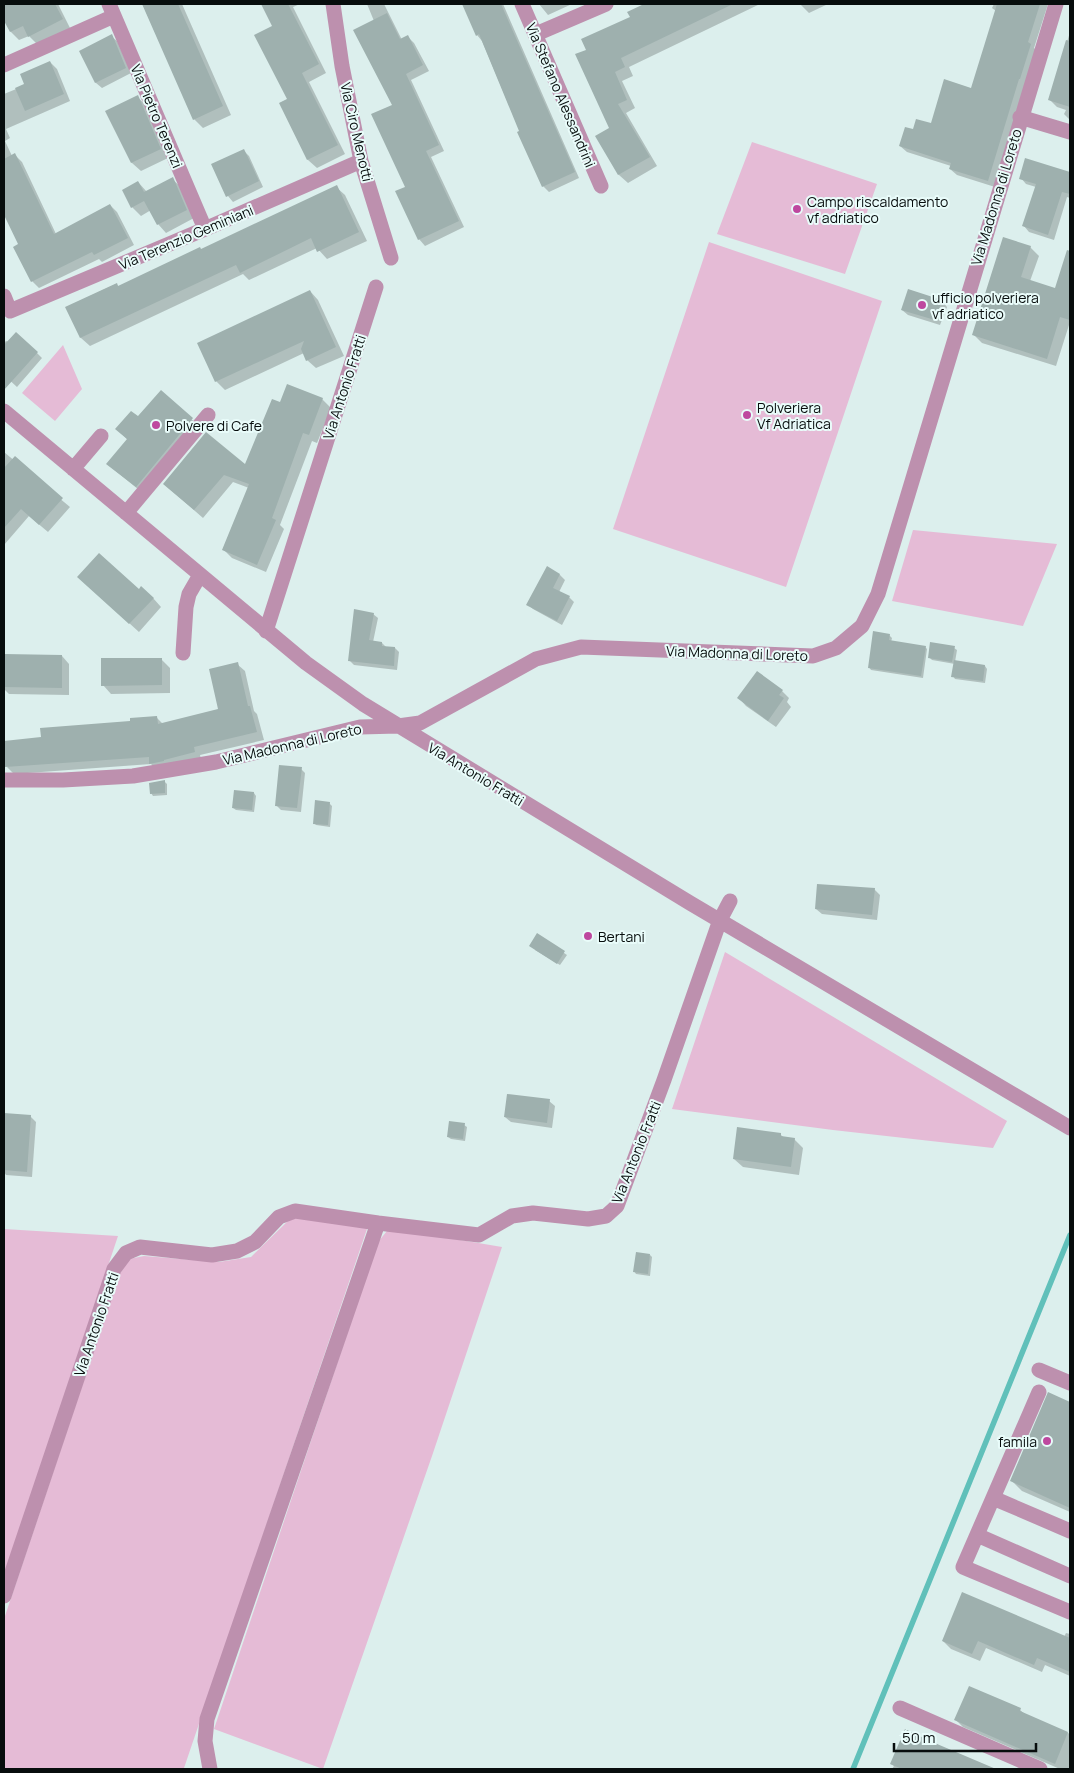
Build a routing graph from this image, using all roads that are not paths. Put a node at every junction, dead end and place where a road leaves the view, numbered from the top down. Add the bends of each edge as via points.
1 (333, 4) edge
2 (522, 4) edge
3 (606, 4) edge
4 (1056, 4) edge
5 (111, 10) edge
6 (536, 34) junction
7 (4, 64) edge
8 (1020, 117) junction
9 (1070, 132) edge
10 (361, 161) junction
11 (600, 186) dead end
12 (205, 229) junction
13 (391, 258) dead end
14 (376, 287) dead end
15 (4, 296) edge
16 (4, 411) edge
17 (208, 415) dead end
18 (101, 436) dead end
19 (73, 469) junction
20 (126, 513) junction
21 (200, 575) junction
22 (266, 630) junction
23 (183, 653) dead end
24 (398, 726) junction
25 (4, 780) edge
26 (730, 901) dead end
27 (720, 920) junction
28 (1070, 1128) edge
29 (378, 1223) junction
30 (1039, 1370) dead end
31 (1070, 1383) edge
32 (1039, 1392) dead end
33 (993, 1498) junction
34 (1070, 1531) edge
35 (977, 1535) junction
36 (1070, 1576) edge
37 (4, 1596) edge
38 (1070, 1612) edge
39 (900, 1708) dead end
40 (210, 1769) edge
41 (1040, 1769) edge

1 - 10 street, Via Ciro Menotti
2 - 6 street, Via Stefano Alessandrini
3 - 6 street
4 - 8 street, Via Madonna di Loreto
5 - 7 street
5 - 12 street, Via Pietro Terenzi
6 - 11 street, Via Stefano Alessandrini
8 - 9 street
8 - 24 street, Via Madonna di Loreto via 878,594 862,626 836,648 813,656 581,647 536,659 420,723
10 - 12 street, Via Terenzio Geminiani
10 - 13 street, Via Ciro Menotti
12 - 15 street, Via Terenzio Geminiani via 10,311
14 - 22 street, Via Antonio Fratti
16 - 19 street, Via Antonio Fratti
17 - 20 street
18 - 19 street
19 - 20 street, Via Antonio Fratti
20 - 21 street, Via Antonio Fratti
21 - 22 street, Via Antonio Fratti
21 - 23 street via 186,607
22 - 24 street, Via Antonio Fratti via 322,676
24 - 25 street, Via Madonna di Loreto via 360,727 216,762 133,776
24 - 27 street, Via Antonio Fratti
26 - 27 street
27 - 28 street, Via Antonio Fratti
27 - 29 street, Via Antonio Fratti via 617,1206 606,1216 588,1219 533,1213 512,1216 479,1235
29 - 37 street, Via Antonio Fratti via 295,1211 279,1216 255,1242 236,1252 212,1255 140,1247 126,1253 114,1269
29 - 40 street via 207,1718 205,1742
30 - 31 street
32 - 33 street
33 - 34 street
33 - 35 street
35 - 36 street
35 - 38 street via 964,1567
39 - 41 street

